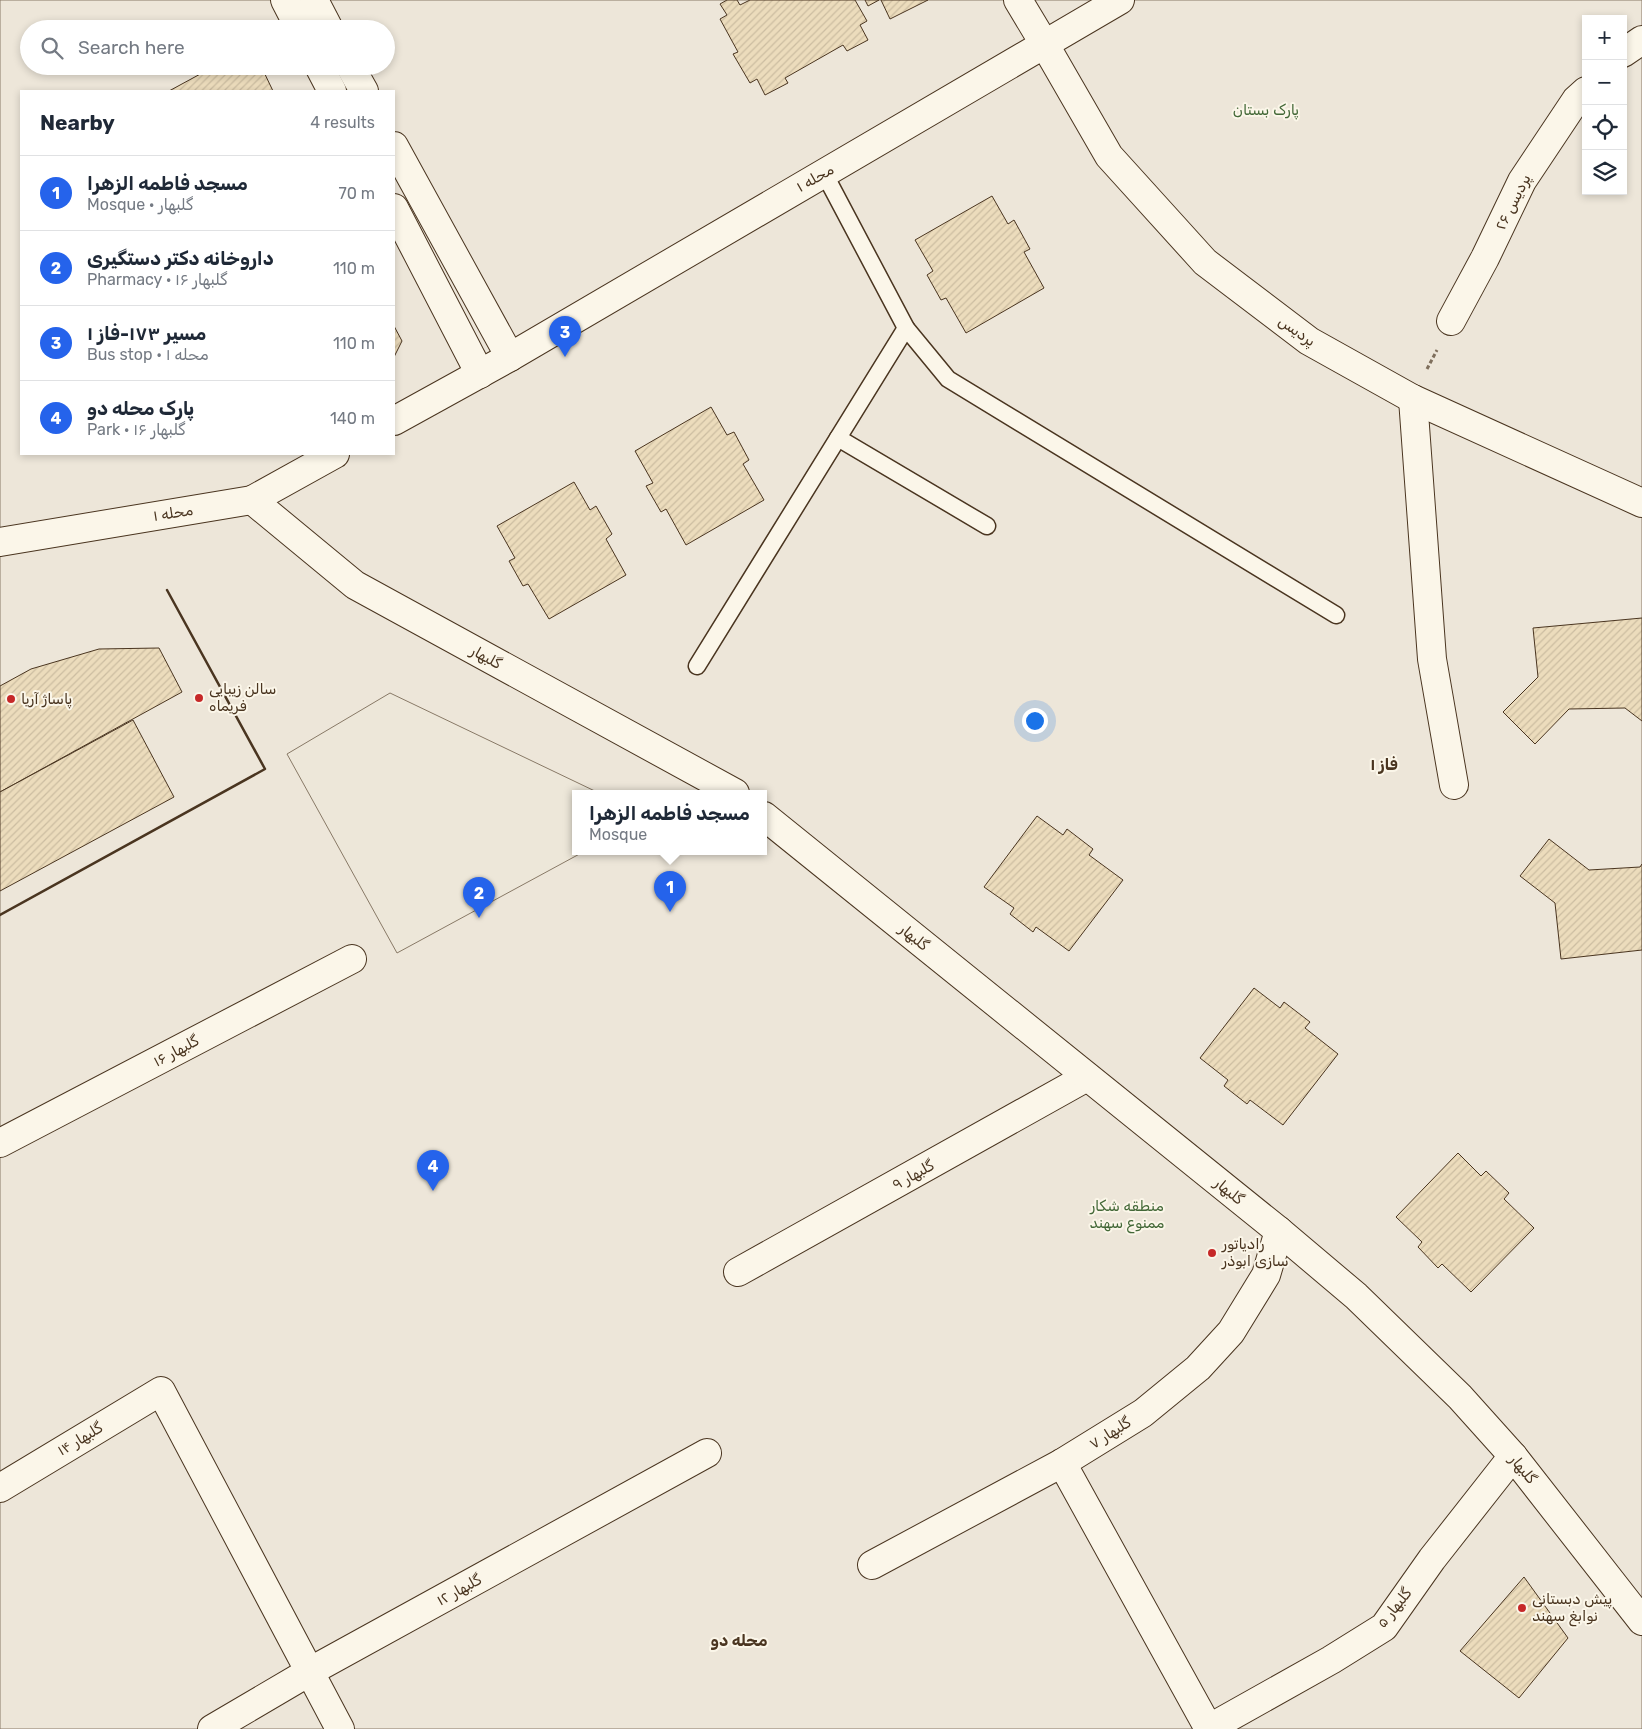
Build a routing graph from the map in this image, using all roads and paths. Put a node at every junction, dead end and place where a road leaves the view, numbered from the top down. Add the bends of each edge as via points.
1 (285, 0) edge
2 (314, 0) edge
3 (1018, 0) edge
4 (1120, 0) edge
5 (295, 20) edge
6 (324, 20) edge
7 (1642, 40) edge
8 (1045, 45) junction
9 (1627, 50) edge
10 (324, 75) edge
11 (355, 75) edge
12 (331, 90) edge
13 (363, 90) edge
14 (1582, 95) edge
15 (395, 148) edge
16 (824, 173) junction
17 (395, 210) edge
18 (1451, 321) joint
19 (906, 328) junction
20 (510, 356) junction
21 (480, 374) junction
22 (1413, 399) junction
23 (395, 420) edge
24 (838, 438) junction
25 (333, 455) edge
26 (252, 500) junction
27 (1642, 503) edge
28 (987, 526) dead end
29 (0, 542) edge
30 (1336, 614) dead end
31 (697, 666) dead end
32 (1454, 785) dead end
33 (730, 790) edge
34 (767, 818) edge
35 (352, 959) dead end
36 (1087, 1077) junction
37 (0, 1143) edge
38 (1279, 1231) junction
39 (738, 1272) dead end
40 (707, 1453) dead end
41 (1513, 1456) junction
42 (1062, 1463) junction
43 (0, 1488) edge
44 (872, 1564) dead end
45 (1642, 1621) edge
46 (309, 1672) junction
47 (212, 1729) edge
48 (340, 1729) edge
49 (1208, 1729) edge

1 - 5 street
2 - 6 street
3 - 8 street, پردیس
4 - 8 street, محله ۱
7 - 9 street
8 - 16 street, محله ۱
8 - 22 street, پردیس via 1110,156 1205,262 1310,341
10 - 12 street
11 - 13 street
14 - 18 street, پردیس ۲۶ via 1522,181
15 - 20 street
16 - 19 lane
16 - 20 street, محله ۱
17 - 21 street
18 - 22 path
19 - 24 lane
19 - 30 lane via 948,380
20 - 21 street, محله ۱
21 - 23 street, محله ۱
22 - 27 street, پردیس
22 - 32 street via 1432,659
24 - 28 lane
24 - 31 lane
25 - 26 street, محله ۱
26 - 29 street, محله ۱
26 - 33 street, گلبهار via 355,585
34 - 36 street, گلبهار
35 - 37 street, گلبهار ۱۶
36 - 38 street, گلبهار
36 - 39 street, گلبهار ۹
38 - 41 street, گلبهار via 1356,1296 1460,1397
38 - 42 street, گلبهار ۷ via 1266,1275 1231,1332 1198,1368 1143,1413
40 - 46 street, گلبهار ۱۲
41 - 45 street, گلبهار
41 - 49 street, گلبهار ۵ via 1432,1559 1384,1627
42 - 44 street, گلبهار ۷
42 - 49 street
43 - 46 street, گلبهار ۱۴ via 160,1390
46 - 47 street, گلبهار ۱۲
46 - 48 street

